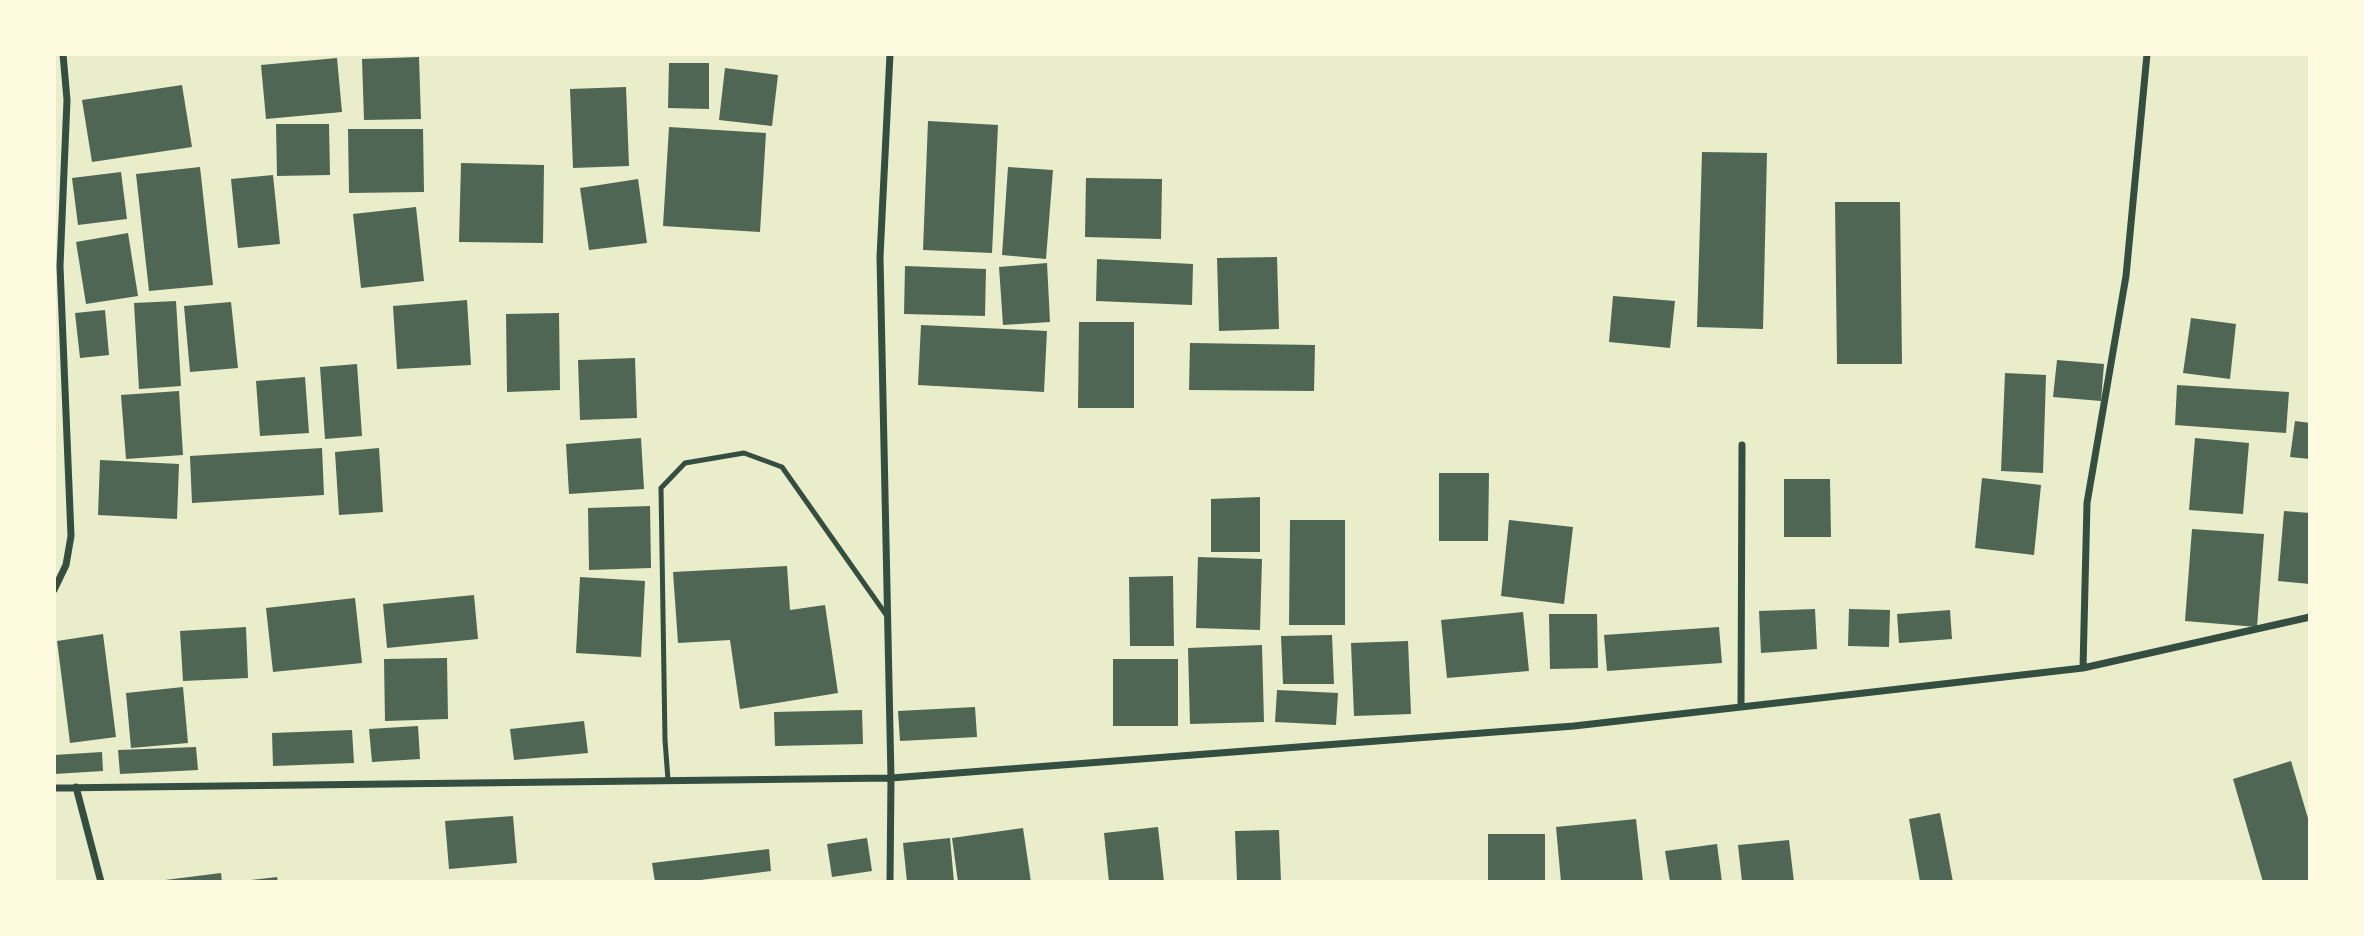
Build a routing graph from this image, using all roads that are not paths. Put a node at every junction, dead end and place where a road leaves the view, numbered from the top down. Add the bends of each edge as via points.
1 (63, 54) edge
2 (890, 54) edge
3 (2147, 54) edge
4 (1742, 444) dead end
5 (54, 590) edge
6 (887, 617) junction
7 (2310, 617) edge
8 (2084, 668) junction
9 (1741, 707) junction
10 (891, 778) junction
11 (668, 780) junction
12 (54, 788) edge
13 (76, 788) junction
14 (101, 882) edge
15 (890, 882) edge

1 - 5 street via 67,100 60,266 71,536 66,565
2 - 6 street via 880,257
3 - 8 street via 2126,276 2087,503
4 - 9 street
6 - 10 street
6 - 11 lane via 782,467 744,453 685,463 661,488
7 - 8 street
8 - 9 street
9 - 10 street via 1574,726
10 - 11 street
10 - 15 street
11 - 13 street
12 - 13 street
13 - 14 street

